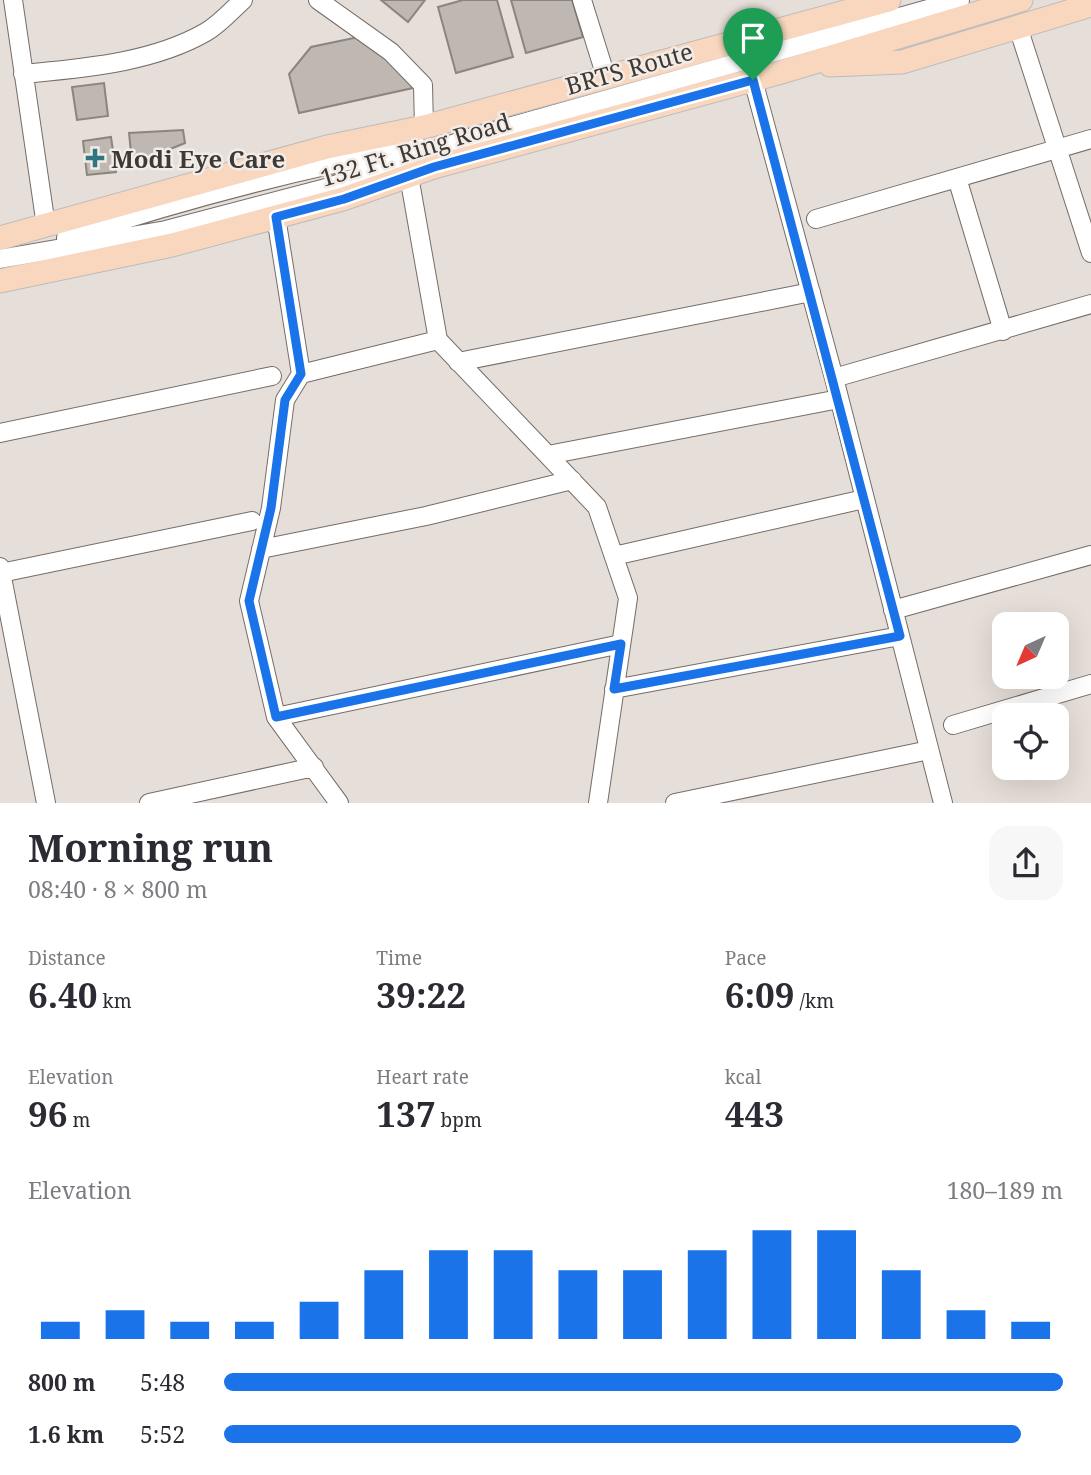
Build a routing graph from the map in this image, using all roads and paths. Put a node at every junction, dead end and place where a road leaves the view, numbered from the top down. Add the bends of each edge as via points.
1 (13, 0) edge
2 (243, 0) edge
3 (318, 0) edge
4 (582, 0) edge
5 (836, 0) edge
6 (889, 0) edge
7 (960, 0) edge
8 (1021, 0) edge
9 (1091, 5) edge
10 (796, 25) junction
11 (1018, 27) junction
12 (802, 66) junction
13 (23, 74) junction
14 (606, 77) junction
15 (753, 80) junction
16 (424, 127) junction
17 (1091, 139) edge
18 (1057, 149) junction
19 (409, 176) junction
20 (957, 178) junction
21 (276, 217) junction
22 (816, 219) dead end
23 (46, 226) junction
24 (3, 251) edge
25 (1091, 253) edge
26 (0, 281) edge
27 (811, 292) junction
28 (1091, 304) edge
29 (1003, 331) junction
30 (438, 340) junction
31 (458, 362) junction
32 (301, 374) junction
33 (272, 376) dead end
34 (834, 378) junction
35 (839, 399) junction
36 (0, 433) edge
37 (548, 455) junction
38 (572, 480) junction
39 (864, 499) junction
40 (252, 521) dead end
41 (261, 550) junction
42 (1091, 555) edge
43 (614, 556) junction
44 (1, 570) edge
45 (893, 610) junction
46 (5, 622) edge
47 (900, 636) junction
48 (621, 644) junction
49 (1091, 684) edge
50 (614, 689) junction
51 (276, 717) junction
52 (953, 725) dead end
53 (929, 750) junction
54 (314, 767) junction
55 (46, 803) edge
56 (149, 803) edge
57 (339, 803) edge
58 (598, 803) edge
59 (675, 803) edge
60 (943, 803) edge

1 - 13 street
2 - 13 street via 209,31 172,49 81,68
3 - 16 street via 391,52 423,85
4 - 14 street
5 - 10 main road
6 - 10 main road
7 - 24 street, BRTS Route via 473,137 326,188 166,230
8 - 12 main road
9 - 11 main road
10 - 14 main road, 132 Ft. Ring Road
11 - 12 main road via 902,62
11 - 18 street
12 - 15 main road, 132 Ft. Ring Road
13 - 23 street
14 - 16 main road, 132 Ft. Ring Road
15 - 19 main road, 132 Ft. Ring Road
15 - 27 street
16 - 23 main road, 132 Ft. Ring Road via 327,147
17 - 18 street
18 - 20 street
18 - 25 street
19 - 21 main road, 132 Ft. Ring Road
19 - 30 street
20 - 22 street
20 - 29 street
21 - 26 main road, 132 Ft. Ring Road via 172,245
21 - 32 street
23 - 24 main road, 132 Ft. Ring Road
27 - 31 street
27 - 34 street
28 - 29 street
29 - 34 street
30 - 31 street
30 - 32 street
31 - 37 street
32 - 41 street via 285,400
33 - 36 street
34 - 35 street
35 - 37 street
35 - 39 street
37 - 38 street
38 - 41 street
38 - 43 street via 597,507
39 - 43 street
39 - 45 street
40 - 44 street
41 - 51 street via 249,601
42 - 45 street
43 - 48 street via 628,598
44 - 46 street
45 - 47 street
46 - 55 street
47 - 50 street
47 - 53 street
48 - 50 street
48 - 51 street
49 - 52 street
50 - 58 street
51 - 54 street
53 - 59 street
53 - 60 street
54 - 56 street
54 - 57 street

